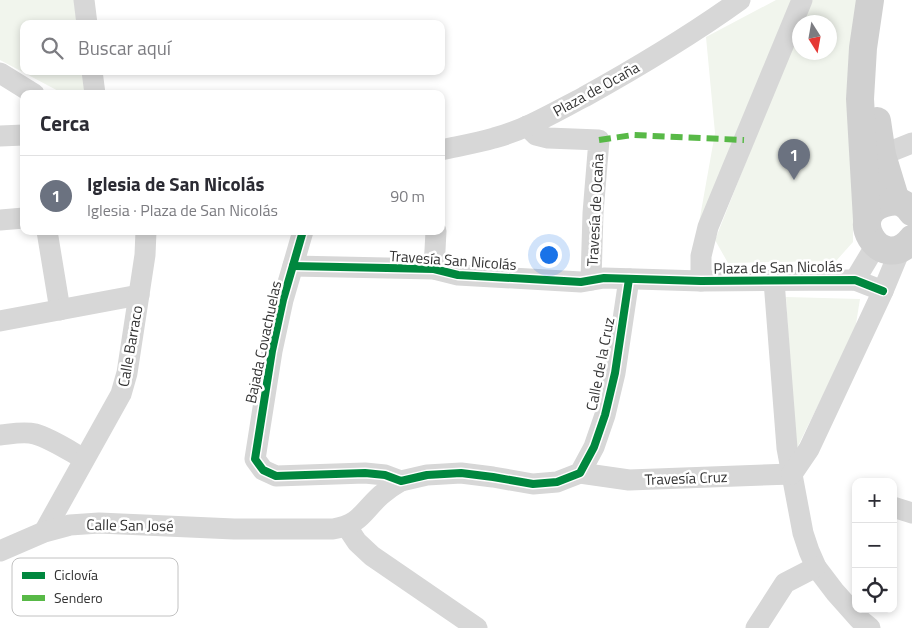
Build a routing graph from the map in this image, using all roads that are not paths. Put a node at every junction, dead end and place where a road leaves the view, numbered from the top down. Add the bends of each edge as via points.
1 (84, 0) edge
2 (740, 0) edge
3 (802, 0) edge
4 (870, 0) edge
5 (885, 0) edge
6 (86, 20) edge
7 (0, 74) edge
8 (93, 75) edge
9 (27, 90) edge
10 (94, 90) edge
11 (527, 126) junction
12 (20, 135) edge
13 (0, 136) edge
14 (599, 140) joint
15 (912, 143) edge
16 (445, 150) edge
17 (882, 155) junction
18 (904, 206) edge
19 (20, 218) edge
20 (0, 220) edge
21 (48, 235) edge
22 (146, 235) edge
23 (302, 235) edge
24 (436, 235) edge
25 (895, 241) edge
26 (293, 266) junction
27 (434, 269) junction
28 (629, 279) junction
29 (591, 280) junction
30 (855, 280) junction
31 (774, 281) junction
32 (701, 282) junction
33 (883, 291) junction
34 (138, 296) junction
35 (60, 310) junction
36 (0, 321) edge
37 (0, 435) edge
38 (84, 459) junction
39 (580, 473) junction
40 (792, 474) junction
41 (401, 481) junction
42 (897, 508) edge
43 (912, 514) edge
44 (347, 527) junction
45 (44, 532) junction
46 (0, 551) edge
47 (816, 567) junction
48 (478, 628) edge
49 (756, 628) edge
50 (870, 628) edge

1 - 6 street
2 - 11 street, Plaza de Ocaña via 619,78
3 - 32 street, Plaza de San Nicolás via 708,227 701,256
4 - 25 main road via 862,48 860,99
5 - 17 main road via 875,72
7 - 9 street
8 - 10 street
11 - 14 street, Plaza de Ocaña via 548,138
11 - 16 street, Plaza de Ocaña
12 - 13 street
14 - 29 street, Travesía de Ocaña
15 - 17 street
17 - 18 main road
18 - 25 main road via 882,203 872,210
19 - 20 street
21 - 35 street
22 - 34 street, Calle Barraco
23 - 26 street, Bajada Covachuelas
24 - 27 street
25 - 30 street, Plaza de San Nicolás
25 - 33 street
26 - 27 street, Travesía San Nicolás
26 - 41 street, Bajada Covachuelas via 272,351 255,460 263,470 276,476 365,473
27 - 29 street, Travesía San Nicolás via 458,275
28 - 29 street, Travesía San Nicolás
28 - 32 street, Travesía San Nicolás
28 - 39 street, Calle de la Cruz via 605,415 594,447
30 - 31 street, Plaza de San Nicolás
30 - 33 street, Plaza de San Nicolás
31 - 32 street, Plaza de San Nicolás
31 - 40 street, Plaza de San Nicolás via 787,448
33 - 40 street via 809,449
34 - 35 street
34 - 38 street, Calle Barraco via 122,394
35 - 36 street
37 - 38 street via 34,433
38 - 45 street, Calle Barraco
39 - 40 street, Travesía Cruz via 629,480
39 - 41 street via 557,482 533,484 461,474 427,475
40 - 47 street, Plaza de San Nicolás via 803,533
41 - 44 street
42 - 43 street
44 - 45 street, Calle San José via 234,529 99,523 70,525
44 - 48 street via 372,556
45 - 46 street, Calle San José
47 - 49 street via 784,583
47 - 50 street, Plaza de San Nicolás

